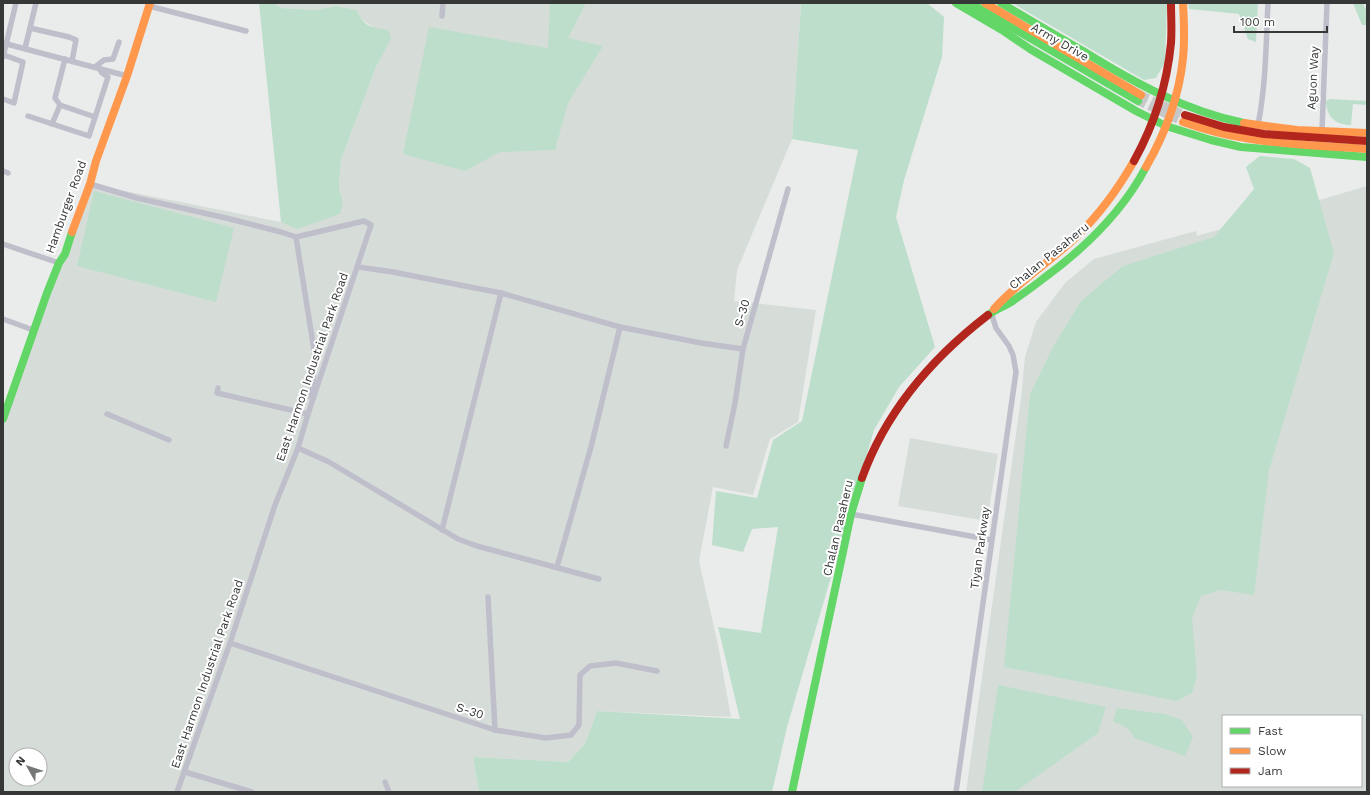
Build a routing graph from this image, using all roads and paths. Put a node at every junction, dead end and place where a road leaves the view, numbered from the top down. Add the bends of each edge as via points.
1 (16, 3) edge
2 (36, 3) edge
3 (443, 3) edge
4 (956, 3) edge
5 (970, 3) edge
6 (985, 3) edge
7 (1001, 3) edge
8 (1171, 3) edge
9 (1183, 3) edge
10 (1268, 3) edge
11 (1327, 3) edge
12 (150, 4) edge
13 (442, 16) dead end
14 (30, 28) junction
15 (246, 31) dead end
16 (120, 42) dead end
17 (5, 43) edge
18 (25, 48) junction
19 (3, 57) edge
20 (65, 59) junction
21 (72, 61) junction
22 (97, 68) junction
23 (127, 76) junction
24 (1160, 98) junction
25 (3, 99) edge
26 (1174, 104) junction
27 (60, 105) junction
28 (28, 116) dead end
29 (95, 117) junction
30 (1153, 118) junction
31 (52, 124) junction
32 (1167, 124) junction
33 (1258, 125) junction
34 (1322, 131) junction
35 (1367, 133) edge
36 (1367, 141) edge
37 (1367, 149) edge
38 (1367, 157) edge
39 (90, 184) junction
40 (788, 189) dead end
41 (296, 237) junction
42 (3, 244) edge
43 (59, 263) junction
44 (358, 267) junction
45 (501, 293) junction
46 (991, 312) junction
47 (3, 319) edge
48 (620, 326) junction
49 (33, 330) junction
50 (743, 349) junction
51 (218, 388) dead end
52 (107, 414) dead end
53 (308, 414) junction
54 (3, 419) edge
55 (169, 440) dead end
56 (726, 446) dead end
57 (298, 448) junction
58 (851, 514) junction
59 (442, 530) junction
60 (992, 540) junction
61 (557, 568) junction
62 (600, 579) dead end
63 (488, 597) dead end
64 (230, 643) junction
65 (657, 671) dead end
66 (495, 730) junction
67 (185, 772) junction
68 (385, 782) dead end
69 (177, 792) edge
70 (252, 792) edge
71 (389, 792) edge
72 (792, 792) edge
73 (956, 792) edge

1 - 17 street
2 - 14 street
3 - 13 street
4 - 30 main road via 1030,49
5 - 6 main road, Army Drive via 1140,98
7 - 24 main road
8 - 24 main road, Chalan Pasaheru via 1170,49
9 - 26 main road, Chalan Pasaheru via 1184,52
10 - 33 street
11 - 34 street, Aguon Way
12 - 15 street
12 - 23 main road, Hamburger Road
14 - 18 street
14 - 21 street via 76,40
16 - 22 street via 114,59 104,60
17 - 18 street
17 - 19 street
18 - 20 street
19 - 25 street via 22,62 14,103
20 - 21 street
20 - 27 street via 54,98
21 - 22 street
22 - 23 street
22 - 29 street via 108,78
23 - 39 main road, Hamburger Road
24 - 26 main road
24 - 30 main road, Chalan Pasaheru
26 - 32 main road, Chalan Pasaheru
26 - 33 main road
27 - 29 street
27 - 31 street
28 - 31 street
29 - 31 street via 89,136
30 - 32 main road
30 - 46 main road, Chalan Pasaheru via 1129,170 1099,213
32 - 38 main road via 1211,140 1241,147
32 - 46 main road, Chalan Pasaheru via 1141,178 1120,208 1096,235 1068,260 1013,300
33 - 34 main road
34 - 35 main road
36 - 37 main road via 1250,132 1184,119 1220,134 1249,139
39 - 41 street
39 - 43 main road, Hamburger Road via 65,254
40 - 50 street, S-30
41 - 44 street, East Harmon Industrial Park Road via 364,221 371,225
41 - 53 street via 315,356
42 - 43 street
43 - 49 main road, Hamburger Road
44 - 45 street
44 - 53 street, East Harmon Industrial Park Road
45 - 48 street
45 - 59 street
46 - 58 main road, Chalan Pasaheru via 932,364 901,401 883,429 868,462
46 - 60 street, Tiyan Parkway via 996,328 1013,355 1016,372
47 - 49 street
48 - 50 street
48 - 61 street via 591,447
49 - 54 main road, Hamburger Road
50 - 56 street, S-30
51 - 53 street via 217,393
52 - 55 street
53 - 57 street, East Harmon Industrial Park Road
57 - 59 street via 330,462
57 - 64 street, East Harmon Industrial Park Road via 276,505
58 - 60 street
58 - 72 main road, Chalan Pasaheru
59 - 61 street via 477,546
60 - 73 street, Tiyan Parkway
61 - 62 street
63 - 66 street
64 - 66 street, S-30
64 - 67 street, East Harmon Industrial Park Road
65 - 66 street, S-30 via 616,663 590,666 580,675 578,725 571,735 546,738
67 - 69 street, East Harmon Industrial Park Road
67 - 70 street
68 - 71 street

